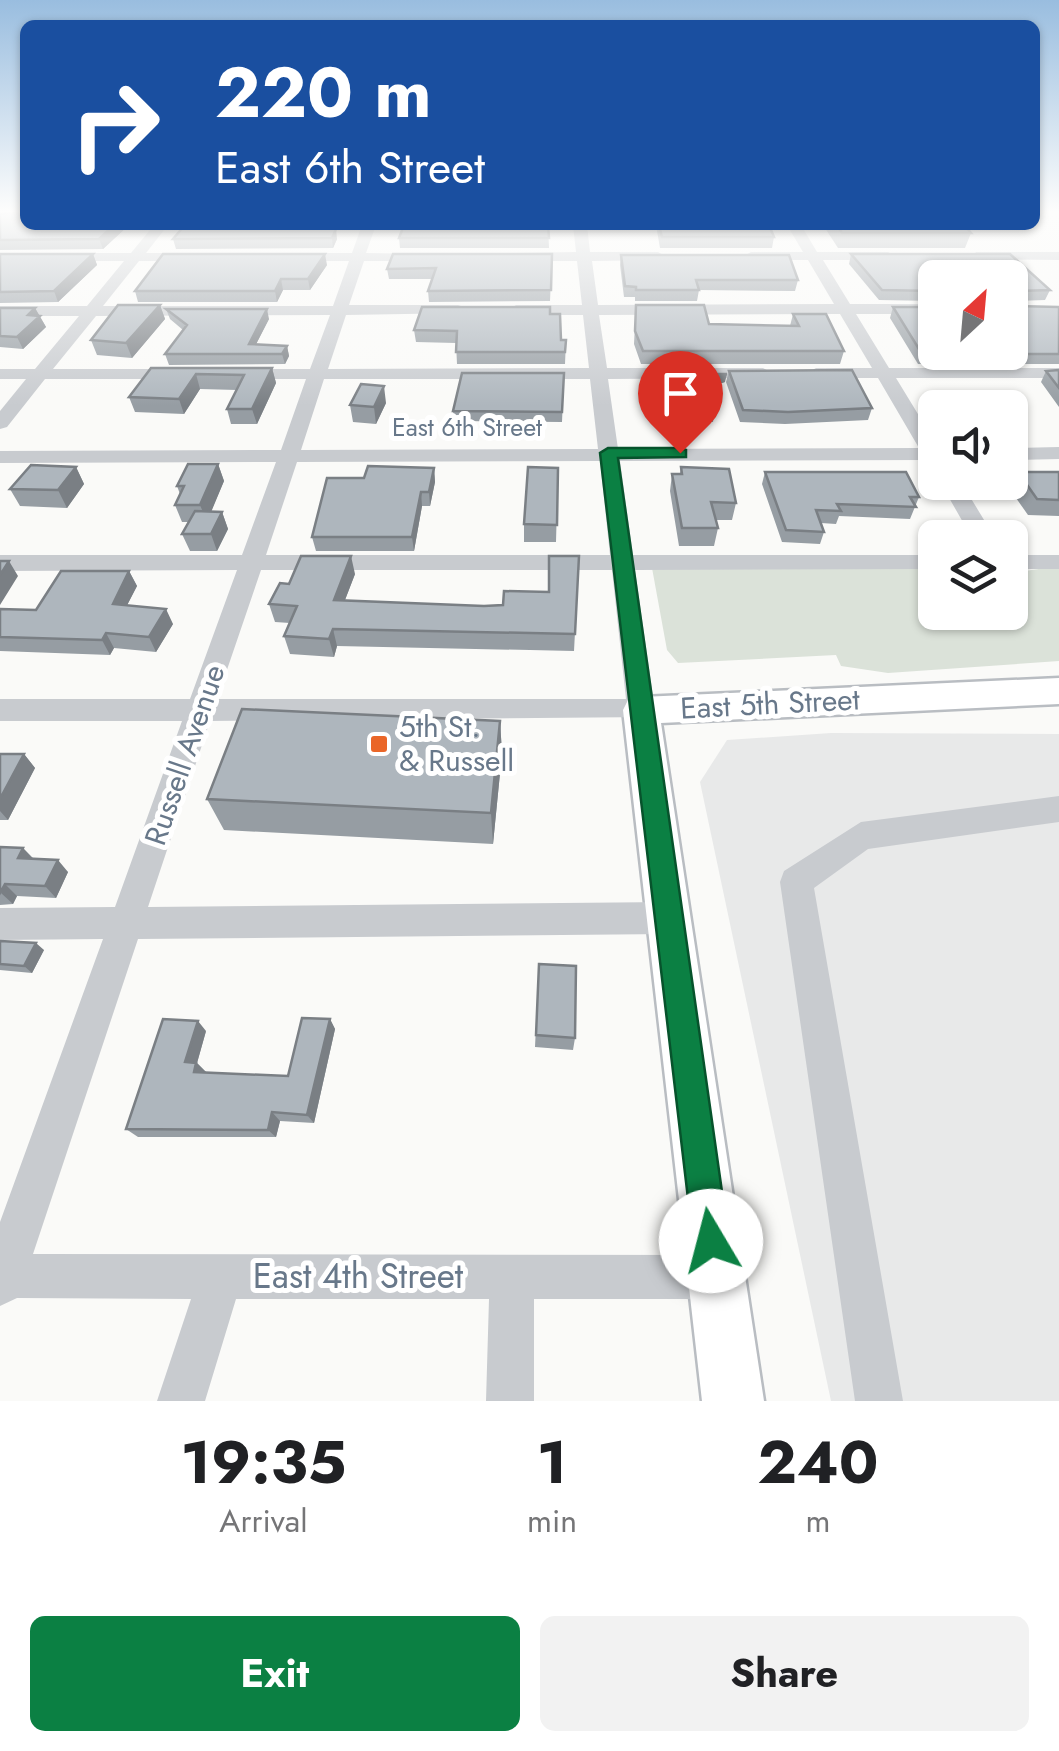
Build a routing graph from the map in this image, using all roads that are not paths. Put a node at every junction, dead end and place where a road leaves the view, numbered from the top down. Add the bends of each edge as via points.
1 (121, 275) edge
2 (352, 275) edge
3 (586, 275) edge
4 (825, 275) edge
5 (340, 310) junction
6 (475, 310) edge
7 (494, 310) edge
8 (590, 310) junction
9 (846, 310) junction
10 (918, 310) edge
11 (0, 311) edge
12 (92, 311) junction
13 (884, 373) junction
14 (1059, 373) edge
15 (0, 374) edge
16 (40, 374) junction
17 (199, 374) edge
18 (219, 374) edge
19 (318, 374) junction
20 (599, 374) junction
21 (0, 424) edge
22 (918, 429) edge
23 (608, 453) junction
24 (1059, 453) edge
25 (1028, 454) edge
26 (918, 455) edge
27 (289, 456) junction
28 (0, 457) edge
29 (0, 562) edge
30 (252, 562) junction
31 (622, 562) junction
32 (918, 562) edge
33 (1028, 562) edge
34 (1059, 562) edge
35 (1059, 691) edge
36 (200, 708) junction
37 (0, 710) edge
38 (641, 710) junction
39 (1059, 809) edge
40 (669, 918) junction
41 (126, 922) junction
42 (0, 924) edge
43 (222, 1276) junction
44 (512, 1276) junction
45 (716, 1276) junction
46 (1, 1279) edge
47 (181, 1401) edge
48 (510, 1401) edge
49 (732, 1401) edge
50 (880, 1401) edge

1 - 12 street
2 - 5 street, Russell Avenue
3 - 8 street
4 - 9 street
5 - 6 street
5 - 12 street
5 - 19 street, Russell Avenue
7 - 8 street
8 - 9 street
8 - 20 street
9 - 10 street
9 - 13 street
11 - 12 street
12 - 16 street
13 - 14 street
13 - 20 street
13 - 22 street
15 - 16 street
16 - 17 street
16 - 21 street
18 - 19 street
19 - 20 street
19 - 27 street, Russell Avenue
20 - 23 street
23 - 26 street, East 6th Street
23 - 27 street, East 6th Street
23 - 31 street
24 - 25 street
27 - 28 street, East 6th Street
27 - 30 street, Russell Avenue
29 - 30 street
30 - 31 street
30 - 36 street, Russell Avenue
31 - 32 street
31 - 38 street
33 - 34 street
35 - 38 main road, East 5th Street
36 - 37 street, East 5th Street
36 - 38 street, East 5th Street
36 - 41 street, Russell Avenue
38 - 40 main road
39 - 50 street via 861,836 796,882
40 - 41 street
40 - 45 main road
41 - 42 street
41 - 46 street, Russell Avenue
43 - 44 street, East 4th Street
43 - 46 street, East 4th Street
43 - 47 street
44 - 45 street, East 4th Street
44 - 48 street
45 - 49 main road

